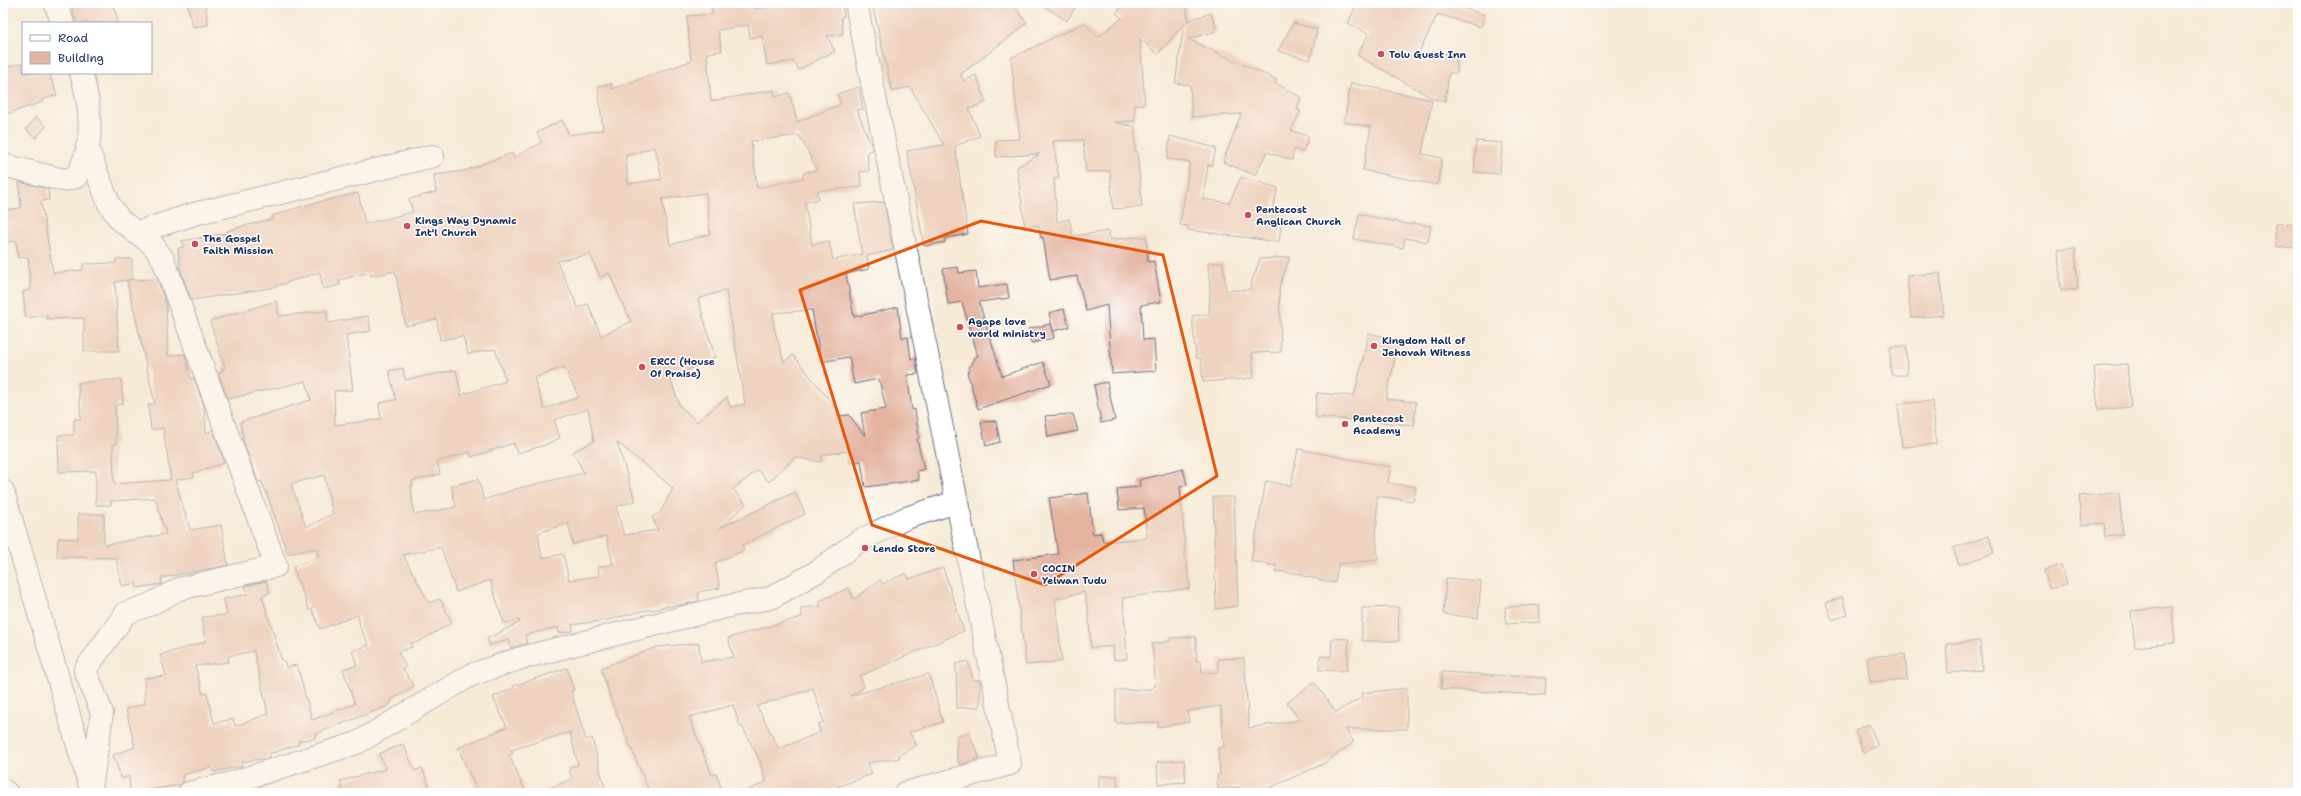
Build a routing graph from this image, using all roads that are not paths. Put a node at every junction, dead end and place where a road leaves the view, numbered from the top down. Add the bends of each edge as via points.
1 (55, 3) edge
2 (856, 3) edge
3 (63, 22) edge
4 (81, 74) edge
5 (87, 147) junction
6 (433, 156) dead end
7 (3, 165) edge
8 (136, 233) junction
9 (3, 491) edge
10 (956, 502) junction
11 (3, 790) edge
12 (92, 791) edge
13 (7, 793) edge
14 (189, 793) edge
15 (905, 793) edge

1 - 3 street
2 - 10 street
4 - 5 street via 91,124
5 - 7 street via 83,166 76,177 63,180
5 - 8 street via 109,204 120,220
6 - 8 street via 194,214
8 - 12 street via 153,246 163,259 276,566 179,589 149,605 126,612 85,670 102,713
9 - 12 street
10 - 14 street via 906,518 859,541 818,571 771,598 729,606 521,658 471,675 357,743 231,783
10 - 15 street via 1010,764
11 - 13 street

